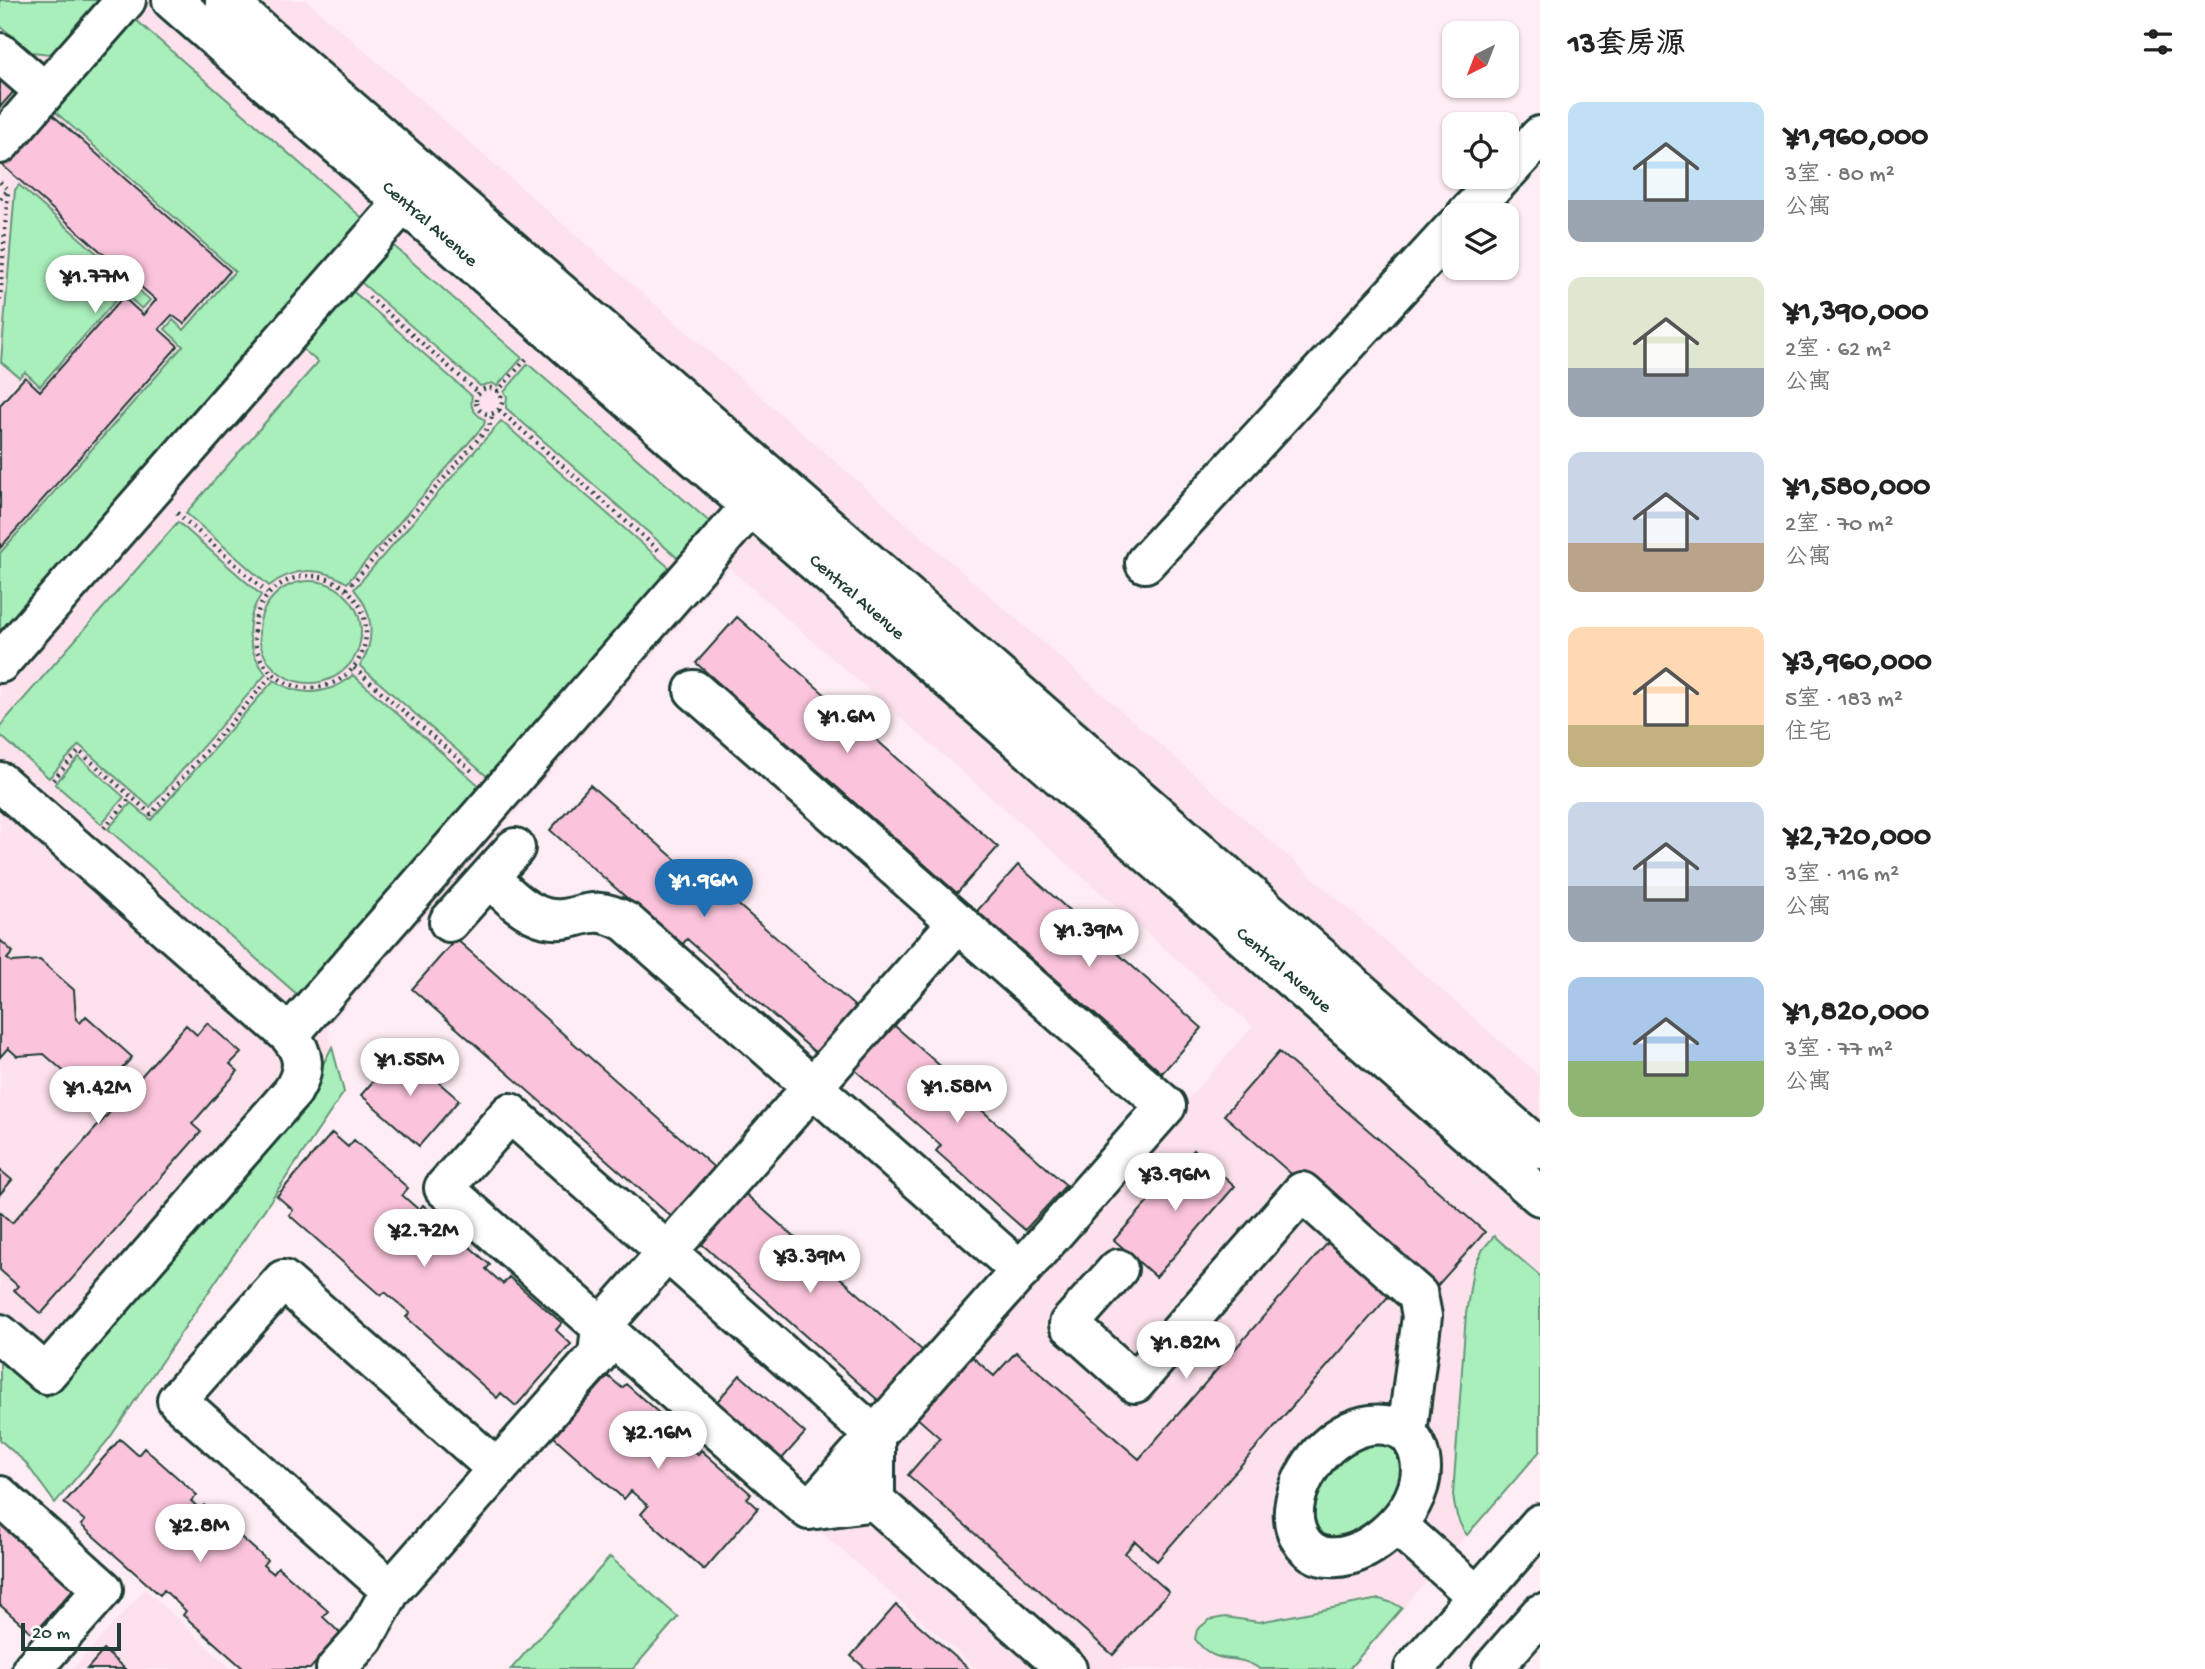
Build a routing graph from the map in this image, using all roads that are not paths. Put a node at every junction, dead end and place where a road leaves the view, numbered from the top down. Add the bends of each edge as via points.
1 (126, 0) edge
2 (172, 0) edge
3 (225, 0) edge
4 (0, 53) edge
5 (45, 93) junction
6 (1540, 136) edge
7 (0, 144) edge
8 (1519, 159) edge
9 (1491, 189) edge
10 (404, 202) junction
11 (1477, 203) edge
12 (1442, 241) edge
13 (751, 506) junction
14 (1145, 563) dead end
15 (0, 663) edge
16 (694, 690) dead end
17 (0, 782) edge
18 (514, 848) dead end
19 (489, 877) junction
20 (449, 922) dead end
21 (958, 922) junction
22 (289, 1035) junction
23 (812, 1086) junction
24 (1540, 1149) edge
25 (1540, 1196) edge
26 (667, 1252) junction
27 (1118, 1269) dead end
28 (1021, 1270) junction
29 (601, 1326) junction
30 (0, 1334) edge
31 (1407, 1433) junction
32 (875, 1436) junction
33 (497, 1469) junction
34 (0, 1496) edge
35 (875, 1501) junction
36 (810, 1510) junction
37 (1396, 1524) junction
38 (1540, 1524) edge
39 (391, 1590) junction
40 (1477, 1596) junction
41 (1540, 1614) edge
42 (32, 1669) edge
43 (336, 1669) edge
44 (1067, 1669) edge
45 (1414, 1669) edge
46 (1492, 1669) edge

1 - 5 main road
2 - 10 main road, Central Avenue
3 - 24 main road, Central Avenue
4 - 5 main road
5 - 7 main road
6 - 8 main road
9 - 11 main road
10 - 13 main road, Central Avenue
10 - 15 main road
12 - 14 main road
13 - 22 main road
13 - 25 main road, Central Avenue
16 - 21 main road
17 - 22 main road
18 - 19 main road
19 - 20 main road
19 - 23 main road via 525,909 547,918 591,912 626,922
21 - 23 main road
21 - 28 main road via 1166,1106
22 - 30 main road via 304,1067 293,1091 46,1374
23 - 26 main road
23 - 28 main road
26 - 29 main road
26 - 29 main road via 510,1113 444,1188
26 - 32 main road
27 - 31 main road via 1069,1324 1135,1383 1302,1192 1418,1294 1422,1316
28 - 32 main road
29 - 33 main road via 598,1355
29 - 36 main road
31 - 37 main road via 1418,1451 1420,1474 1412,1500
31 - 37 main road via 1377,1424 1340,1437 1309,1468 1294,1507 1301,1539 1307,1548 1326,1556 1362,1550
32 - 35 main road
32 - 36 main road
33 - 39 main road
33 - 39 main road via 283,1280 177,1400
34 - 42 main road via 103,1589
35 - 36 main road
35 - 44 main road
37 - 40 main road
38 - 40 main road
39 - 43 main road via 364,1637
40 - 45 main road
41 - 46 main road

